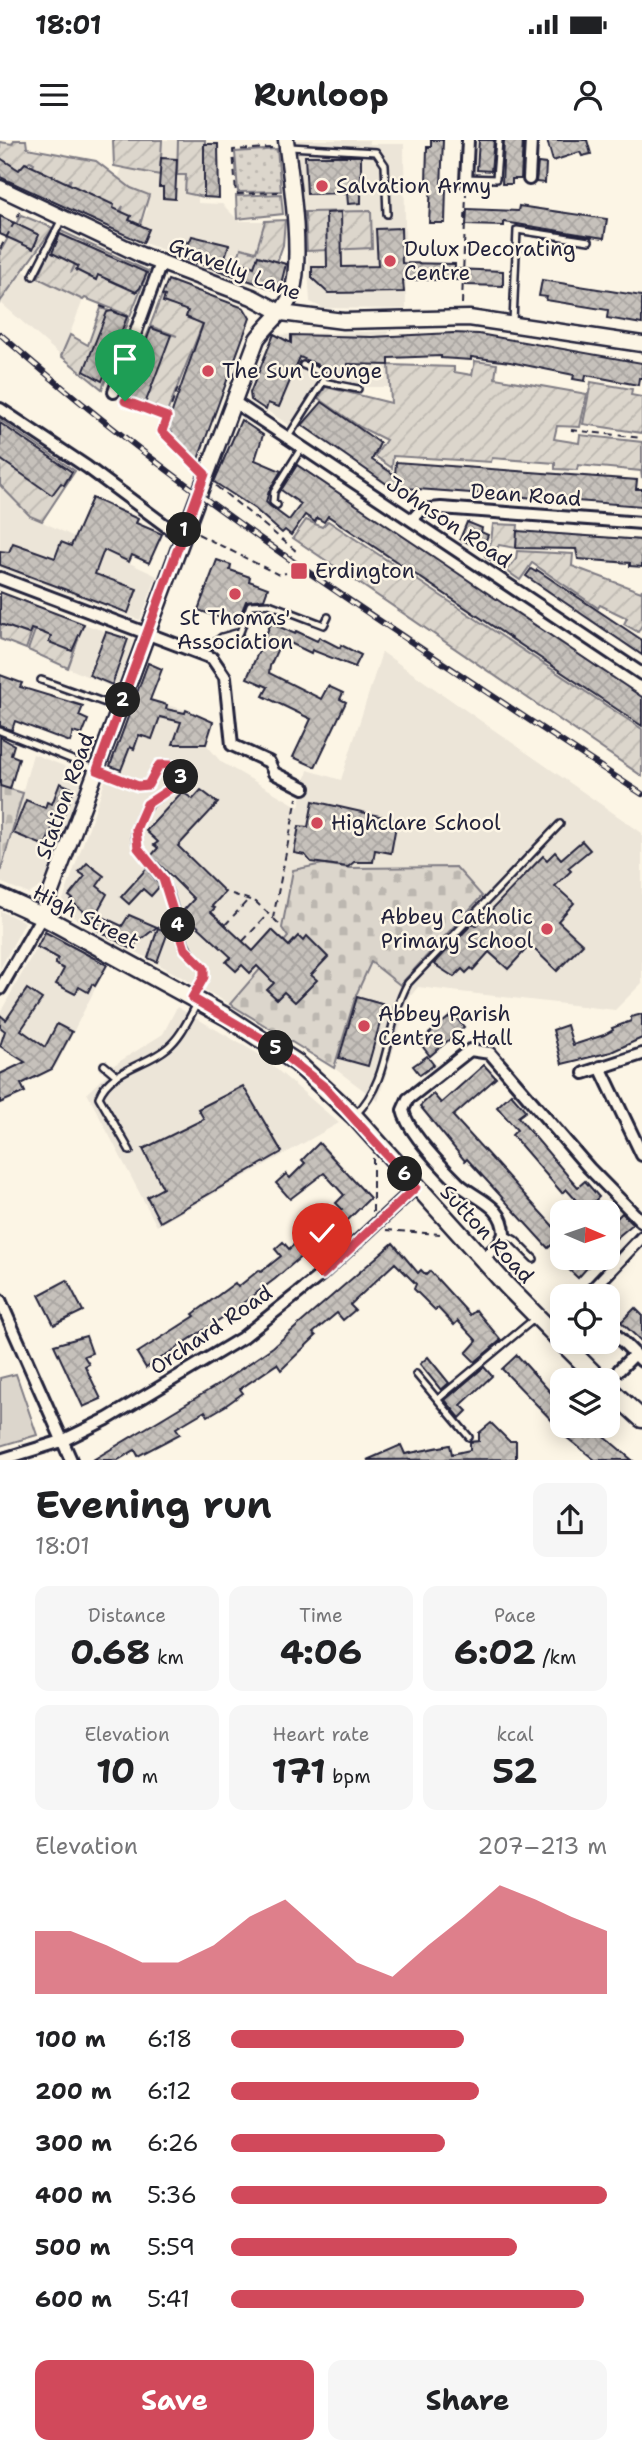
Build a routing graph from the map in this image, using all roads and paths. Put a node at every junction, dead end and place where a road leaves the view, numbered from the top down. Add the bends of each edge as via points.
1 (468, 140) edge
2 (499, 140) edge
3 (531, 140) edge
4 (286, 143) edge
5 (529, 179) dead end
6 (466, 180) junction
7 (0, 188) edge
8 (291, 192) junction
9 (25, 201) junction
10 (387, 214) dead end
11 (62, 219) junction
12 (589, 241) dead end
13 (0, 249) edge
14 (162, 263) junction
15 (33, 276) dead end
16 (100, 306) dead end
17 (282, 313) junction
18 (462, 318) junction
19 (140, 321) junction
20 (513, 323) junction
21 (642, 344) edge
22 (303, 365) dead end
23 (323, 382) junction
24 (179, 385) dead end
25 (359, 389) dead end
26 (114, 392) joint
27 (234, 402) junction
28 (0, 409) edge
29 (167, 417) junction
30 (571, 430) dead end
31 (288, 438) junction
32 (642, 438) edge
33 (302, 447) junction
34 (205, 475) junction
35 (277, 505) dead end
36 (412, 520) junction
37 (642, 523) edge
38 (183, 532) junction
39 (291, 555) dead end
40 (286, 573) dead end
41 (0, 578) edge
42 (328, 617) dead end
43 (147, 635) junction
44 (200, 654) junction
45 (642, 674) edge
46 (41, 680) dead end
47 (120, 708) junction
48 (0, 731) edge
49 (97, 770) junction
50 (302, 787) joint
51 (561, 824) dead end
52 (232, 894) dead end
53 (0, 897) edge
54 (248, 900) junction
55 (269, 914) junction
56 (43, 916) junction
57 (273, 918) junction
58 (225, 925) dead end
59 (280, 925) dead end
60 (243, 941) dead end
61 (152, 975) joint
62 (0, 989) edge
63 (195, 999) junction
64 (642, 1054) edge
65 (104, 1065) dead end
66 (600, 1067) junction
67 (584, 1073) dead end
68 (117, 1076) junction
69 (354, 1116) junction
70 (130, 1151) dead end
71 (642, 1155) edge
72 (416, 1187) junction
73 (642, 1222) edge
74 (504, 1234) junction
75 (642, 1237) edge
76 (482, 1259) junction
77 (534, 1259) dead end
78 (597, 1284) edge
79 (1, 1308) edge
80 (536, 1317) junction
81 (550, 1328) edge
82 (620, 1339) edge
83 (577, 1354) edge
84 (638, 1357) edge
85 (589, 1368) edge
86 (620, 1369) edge
87 (416, 1374) dead end
88 (438, 1399) junction
89 (620, 1399) edge
90 (642, 1419) edge
91 (469, 1437) dead end
92 (62, 1441) junction
93 (0, 1460) edge
94 (71, 1460) edge

1 - 6 street
2 - 6 lane via 496,179
3 - 5 street
4 - 8 main road, Station Road
4 - 8 path via 233,150 236,194
4 - 10 lane via 376,152 386,165
6 - 18 path
7 - 9 main road, Gravelly Lane
8 - 17 main road, Station Road via 296,258 292,292
9 - 11 main road, Gravelly Lane
9 - 13 path
11 - 14 main road, Gravelly Lane
11 - 15 lane
12 - 20 lane via 517,230
14 - 17 main road, Gravelly Lane
14 - 19 street
16 - 19 path
17 - 18 main road, Gravelly Lane via 343,321
17 - 27 main road, Station Road via 267,323 257,339
18 - 20 main road, Gravelly Lane
19 - 26 street
20 - 21 main road, Gravelly Lane
22 - 23 lane via 323,373
23 - 25 lane
23 - 31 lane
24 - 29 path
26 - 29 path via 120,399
27 - 31 street, Johnson Road
27 - 34 main road, Station Road
28 - 38 street
29 - 34 path via 162,431
30 - 32 path
31 - 33 street, Johnson Road
33 - 35 lane via 274,492
33 - 36 street, Johnson Road
34 - 38 main road, Station Road
34 - 39 path via 295,550
36 - 37 street, Dean Road via 421,510 441,508
36 - 45 street, Johnson Road
38 - 40 path via 279,575
38 - 43 main road, Station Road
41 - 43 street
42 - 44 lane via 324,625 268,604 250,605 240,632 222,637
43 - 44 street
43 - 47 main road, Station Road
44 - 50 street via 212,658 225,677 232,745 269,762 274,773
46 - 47 lane
47 - 49 main road, Station Road
48 - 49 lane
49 - 56 main road, Station Road
49 - 63 lane via 138,786 148,785 159,765 170,764 182,775 179,783 147,804 136,829 138,848 163,879 185,949 204,968
50 - 57 path
51 - 69 lane via 408,983 400,997 378,1084
52 - 54 path
53 - 56 main road, High Street
54 - 55 path
54 - 58 path
55 - 57 path
55 - 60 path
56 - 61 main road, High Street
56 - 62 street
57 - 59 path
61 - 63 main road, Sutton Road
63 - 68 lane via 176,1040
63 - 69 main road, Sutton Road via 277,1049
64 - 66 street
65 - 68 lane
66 - 67 street
66 - 71 street
68 - 70 lane via 99,1097
69 - 72 main road, Sutton Road
72 - 76 main road, Sutton Road
72 - 92 street, Orchard Road via 322,1275 242,1338
73 - 74 street via 490,1053 470,1051 408,1099 403,1110 405,1120 460,1185 492,1205
74 - 76 street
74 - 77 lane
75 - 78 street
76 - 80 main road, Sutton Road
79 - 92 street
80 - 81 main road, Sutton Road
80 - 88 lane
82 - 84 street
83 - 85 main road, Sutton Road
84 - 86 street
87 - 88 lane
88 - 91 lane
89 - 90 main road
92 - 93 street, Orchard Road
92 - 94 street

